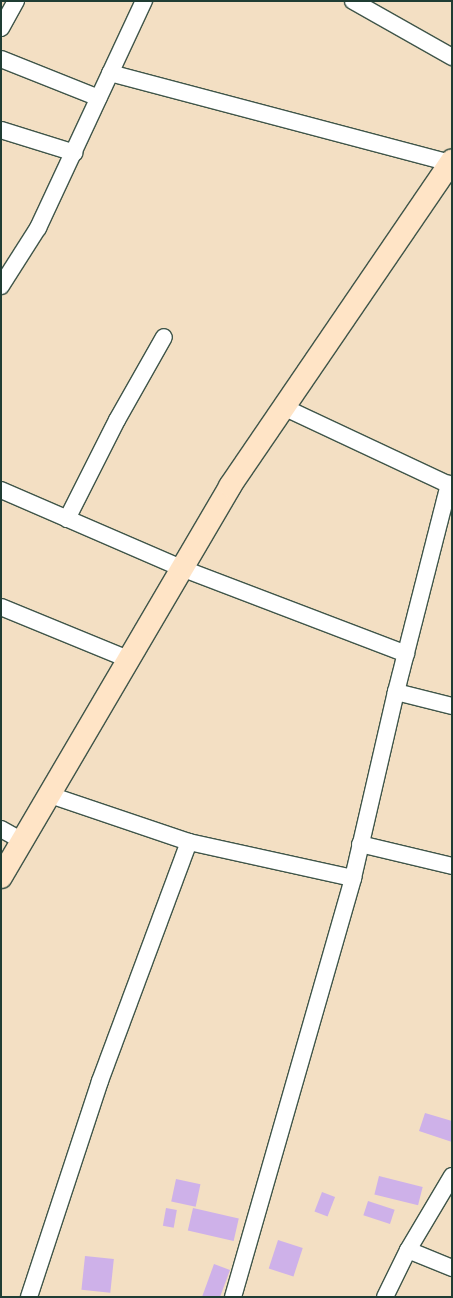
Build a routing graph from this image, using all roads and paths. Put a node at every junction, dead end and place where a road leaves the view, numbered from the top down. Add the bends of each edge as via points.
1 (16, 1) edge
2 (144, 1) edge
3 (353, 1) edge
4 (1, 28) edge
5 (452, 57) edge
6 (1, 59) edge
7 (110, 73) junction
8 (98, 98) junction
9 (1, 130) edge
10 (75, 153) junction
11 (451, 162) edge
12 (1, 286) edge
13 (164, 337) dead end
14 (283, 407) junction
15 (450, 485) edge
16 (1, 490) edge
17 (67, 519) junction
18 (180, 568) junction
19 (1, 607) edge
20 (406, 654) junction
21 (128, 659) junction
22 (396, 692) junction
23 (452, 706) edge
24 (50, 795) junction
25 (1, 829) edge
26 (22, 840) junction
27 (189, 842) junction
28 (360, 844) junction
29 (452, 866) edge
30 (1, 877) edge
31 (353, 878) junction
32 (452, 1176) edge
33 (408, 1250) junction
34 (452, 1268) edge
35 (29, 1297) edge
36 (233, 1297) edge
37 (385, 1297) edge

1 - 4 street
2 - 7 street
3 - 5 street
6 - 8 street
7 - 8 street
7 - 11 street
8 - 10 street
9 - 10 street
10 - 12 street via 38,228
11 - 14 street
13 - 17 street via 117,420
14 - 15 street
14 - 18 street via 230,486
15 - 20 street
16 - 17 street
17 - 18 street
18 - 20 street
18 - 21 street
19 - 21 street
20 - 22 street
21 - 24 street
22 - 23 street
22 - 28 street
24 - 26 street
24 - 27 street
25 - 26 street
26 - 30 street
27 - 31 street
27 - 35 street via 100,1081
28 - 29 street
28 - 31 street
31 - 36 street
32 - 33 street
33 - 34 street
33 - 37 street

